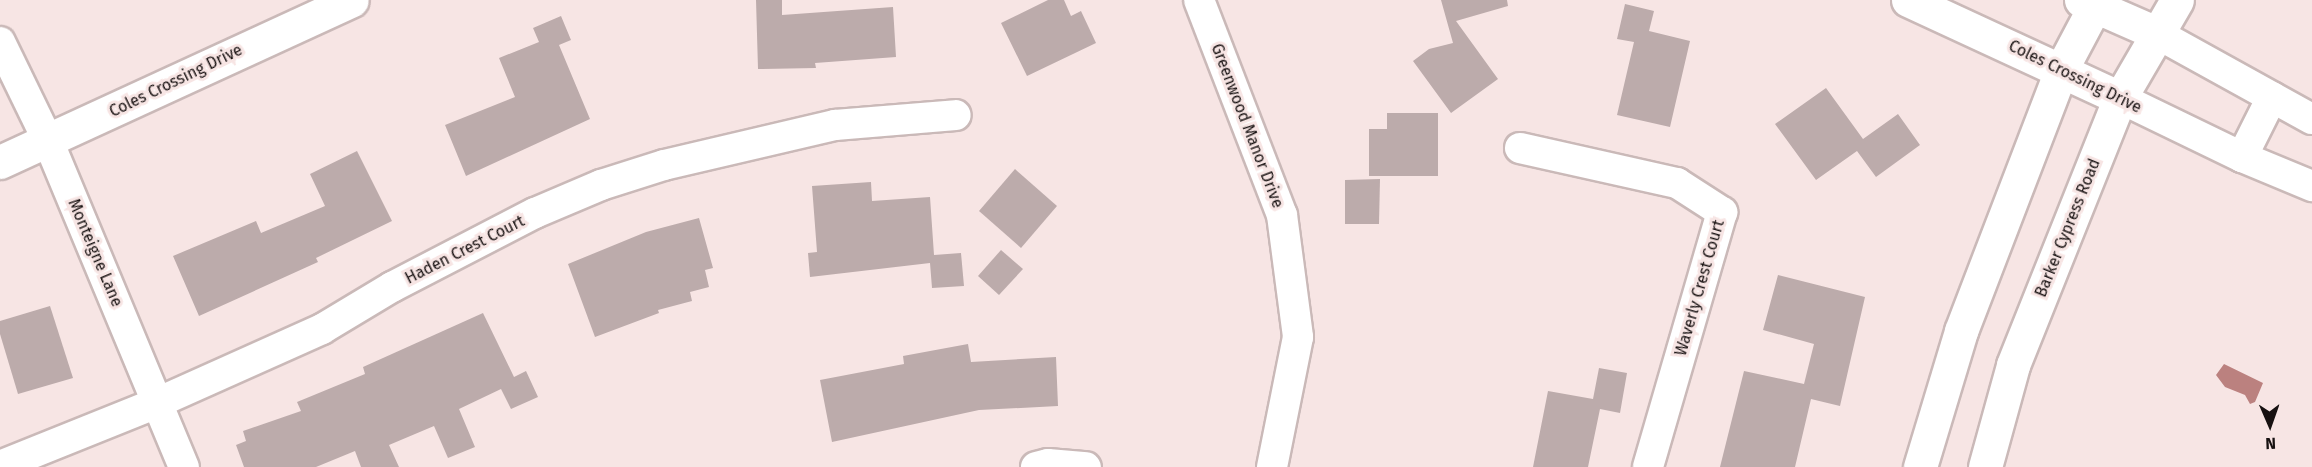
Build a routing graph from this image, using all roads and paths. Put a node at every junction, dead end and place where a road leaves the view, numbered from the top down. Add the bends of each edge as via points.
1 (352, 0) edge
2 (1199, 0) edge
3 (1908, 0) edge
4 (2177, 0) edge
5 (2091, 2) edge
6 (2156, 33) junction
7 (0, 42) edge
8 (2062, 68) junction
9 (2272, 97) junction
10 (2120, 98) junction
11 (956, 115) dead end
12 (2312, 119) edge
13 (49, 143) junction
14 (1520, 148) dead end
15 (2241, 157) junction
16 (0, 162) edge
17 (2312, 186) edge
18 (159, 402) junction
19 (0, 466) edge
20 (184, 467) edge
21 (1036, 467) edge
22 (1086, 467) edge
23 (1272, 467) edge
24 (1648, 467) edge
25 (1920, 467) edge
26 (1985, 467) edge

1 - 13 main road, Coles Crossing Drive via 280,30
2 - 23 street, Greenwood Manor Drive via 1282,215 1298,337
3 - 8 main road, Coles Crossing Drive
4 - 6 main road, Barker Cypress Road
5 - 6 main road
5 - 8 main road
6 - 9 street
6 - 10 main road, Barker Cypress Road
7 - 13 street, Monteigne Lane
8 - 10 main road, Coles Crossing Drive
8 - 25 main road via 1961,331
9 - 12 street
9 - 15 street
10 - 15 street, Coles Crossing Drive
10 - 26 main road, Barker Cypress Road via 2013,365
11 - 18 street, Haden Crest Court via 835,126 664,165 601,185 534,213 392,287 322,329
13 - 16 main road, Coles Crossing Drive
13 - 18 street, Monteigne Lane
14 - 24 street, Waverly Crest Court via 1677,183 1722,212
15 - 17 street, Coles Crossing Drive
18 - 19 street, Haden Crest Court
18 - 20 street, Monteigne Lane
21 - 22 street

